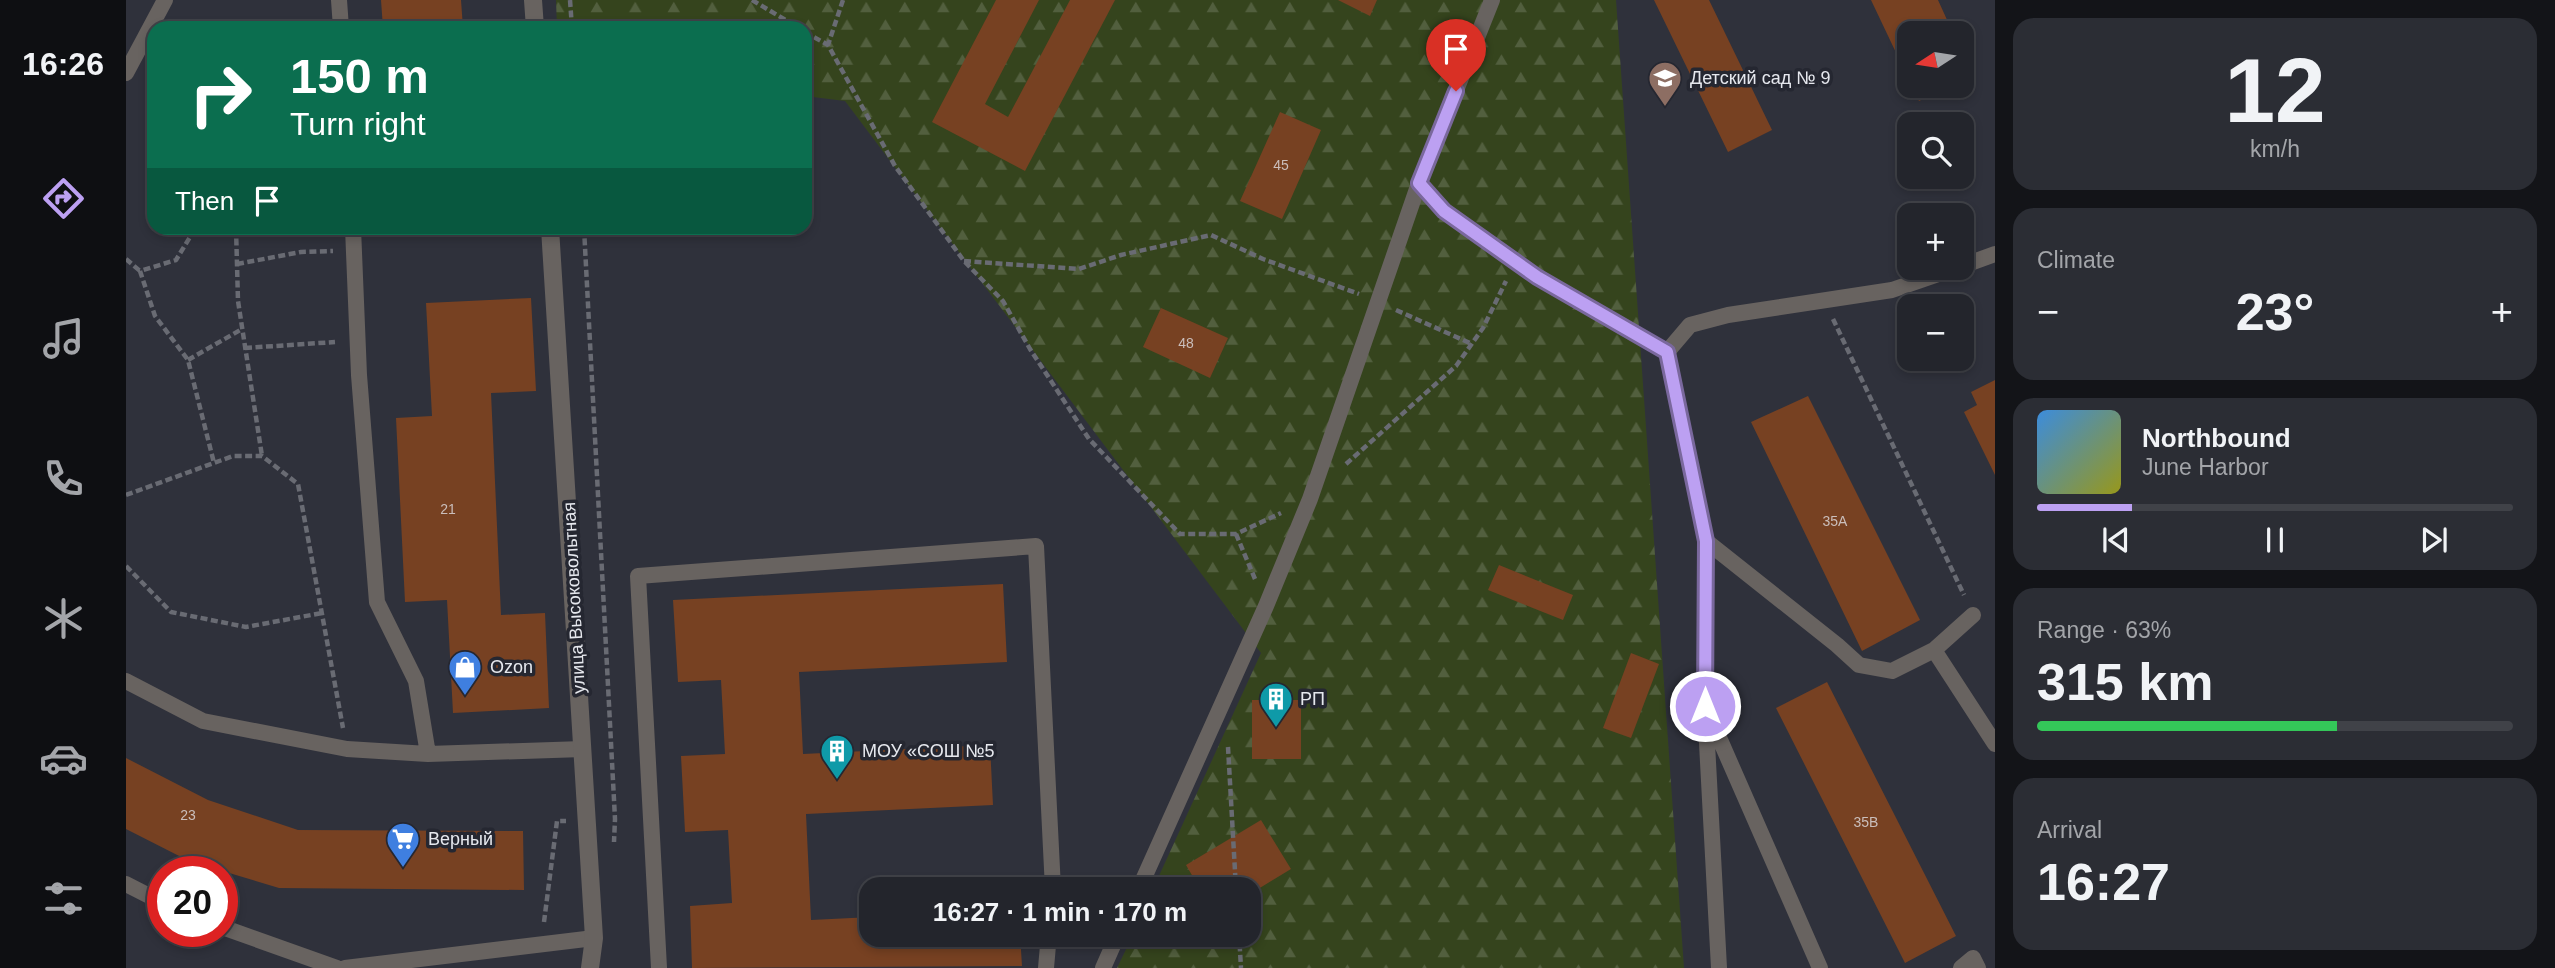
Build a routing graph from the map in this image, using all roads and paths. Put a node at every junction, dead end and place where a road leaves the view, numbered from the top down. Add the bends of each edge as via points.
1 (165, 0) edge
2 (339, 0) edge
3 (533, 0) edge
4 (570, 0) edge
5 (752, 0) edge
6 (843, 0) edge
7 (1492, 0) edge
8 (154, 21) edge
9 (340, 21) edge
10 (534, 21) edge
11 (572, 21) edge
12 (787, 21) edge
13 (147, 34) edge
14 (812, 36) edge
15 (828, 45) junction
16 (126, 73) edge
17 (1419, 183) junction
18 (190, 235) edge
19 (236, 235) edge
20 (353, 235) edge
21 (550, 235) edge
22 (584, 235) edge
23 (354, 250) junction
24 (1995, 254) edge
25 (126, 260) edge
26 (964, 261) junction
27 (1517, 261) junction
28 (1974, 262) edge
29 (237, 264) junction
30 (140, 271) junction
31 (1921, 280) edge
32 (1378, 302) junction
33 (1844, 313) dead end
34 (243, 329) junction
35 (358, 340) junction
36 (1472, 344) junction
37 (246, 348) junction
38 (1667, 352) junction
39 (188, 360) junction
40 (262, 456) junction
41 (214, 463) junction
42 (1338, 472) dead end
43 (126, 495) edge
44 (1310, 499) junction
45 (1236, 534) junction
46 (1706, 541) junction
47 (126, 566) edge
48 (1266, 606) junction
49 (322, 613) junction
50 (1973, 615) joint
51 (1934, 650) junction
52 (126, 681) edge
53 (1705, 706) junction
54 (1228, 738) dead end
55 (1995, 744) edge
56 (347, 749) junction
57 (583, 749) junction
58 (428, 754) junction
59 (557, 821) dead end
60 (614, 845) dead end
61 (1052, 877) edge
62 (1144, 877) edge
63 (1235, 877) edge
64 (126, 884) edge
65 (147, 895) edge
66 (238, 933) edge
67 (594, 938) junction
68 (541, 944) junction
69 (1048, 947) edge
70 (1112, 947) edge
71 (1240, 947) edge
72 (337, 968) edge
73 (345, 968) edge
74 (590, 968) edge
75 (659, 968) edge
76 (1046, 968) edge
77 (1103, 968) edge
78 (1241, 968) edge
79 (1719, 968) edge
80 (1820, 968) edge
81 (1961, 968) edge
82 (1978, 968) edge

1 - 8 lane
2 - 9 lane
3 - 10 street
4 - 11 path
5 - 12 path
6 - 15 path
7 - 17 lane
13 - 16 lane
14 - 15 path
15 - 26 path via 895,166
17 - 27 lane via 1444,211
17 - 32 lane
18 - 30 path via 176,260
19 - 29 path
20 - 23 lane
21 - 57 street, улица Высоковольтная
22 - 60 path
23 - 29 path via 301,252
23 - 35 lane
24 - 28 lane
25 - 30 path
26 - 32 path via 1079,269 1211,235
26 - 45 path via 1003,301 1089,439 1180,534
27 - 36 path
27 - 38 lane
29 - 34 path
30 - 39 path via 155,316
31 - 38 lane via 1892,290 1690,325
32 - 36 path
32 - 44 lane
33 - 50 path via 1832,319
34 - 37 path
34 - 39 path
35 - 37 path
35 - 58 lane via 377,602 416,681
36 - 42 path via 1456,366
37 - 40 path
38 - 46 lane
39 - 41 path
40 - 41 path via 233,456
40 - 49 path via 298,484
41 - 43 path
44 - 45 path
44 - 48 lane
45 - 48 path
46 - 51 lane via 1859,665 1892,671
46 - 53 lane
47 - 49 path via 171,612 246,627
48 - 62 lane
49 - 56 path
50 - 51 lane
51 - 55 lane
52 - 56 lane via 203,721
53 - 79 lane
53 - 80 lane
54 - 63 path
56 - 58 lane
57 - 58 lane
57 - 67 street, улица Высоковольтная
59 - 68 path
61 - 75 lane via 1036,546 638,576
64 - 65 lane
66 - 72 lane
67 - 68 lane
67 - 74 street, улица Высоковольтная
68 - 73 lane
69 - 76 lane
70 - 77 lane
71 - 78 path
81 - 82 lane via 1973,957

